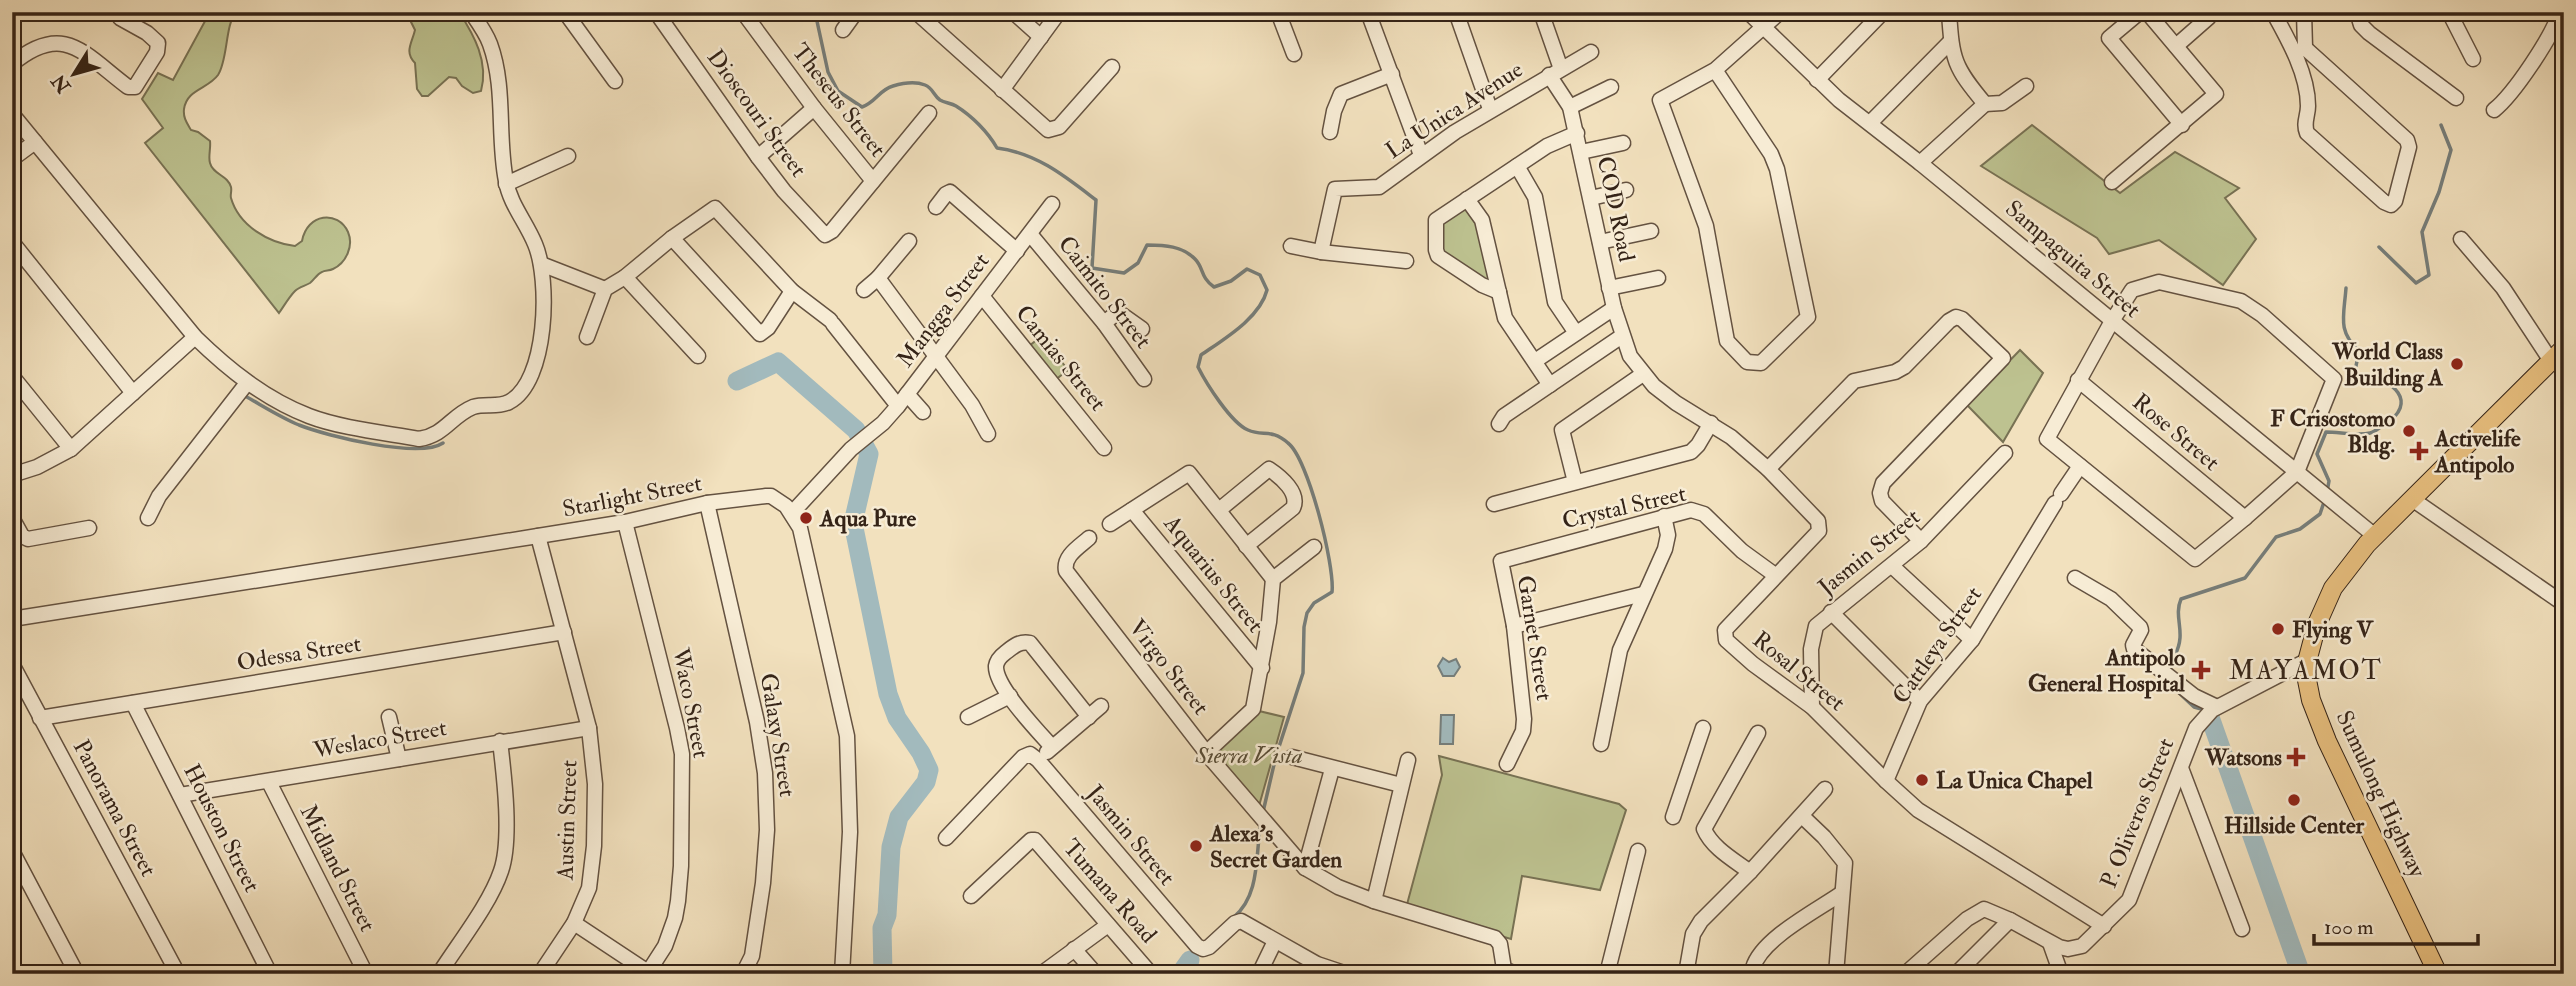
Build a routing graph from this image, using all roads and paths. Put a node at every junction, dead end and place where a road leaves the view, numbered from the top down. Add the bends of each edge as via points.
1 (471, 12) edge
2 (565, 12) edge
3 (656, 12) edge
4 (743, 12) edge
5 (856, 12) edge
6 (916, 12) edge
7 (1013, 12) edge
8 (1059, 12) edge
9 (1278, 12) edge
10 (1368, 12) edge
11 (1455, 12) edge
12 (1541, 12) edge
13 (1748, 12) edge
14 (1780, 12) edge
15 (1884, 12) edge
16 (1949, 12) edge
17 (2140, 12) edge
18 (2147, 12) edge
19 (2273, 12) edge
20 (2305, 12) edge
21 (2357, 12) edge
22 (2449, 12) edge
23 (2560, 12) edge
24 (2209, 17) dead end
25 (120, 18) dead end
26 (1764, 27) junction
27 (843, 30) dead end
28 (1041, 37) junction
29 (1951, 40) junction
30 (2176, 46) junction
31 (2299, 50) junction
32 (1591, 52) dead end
33 (1294, 54) dead end
34 (2473, 59) dead end
35 (12, 64) edge
36 (1112, 67) dead end
37 (1715, 70) junction
38 (1555, 72) junction
39 (1391, 74) junction
40 (1817, 80) junction
41 (615, 81) dead end
42 (2026, 86) dead end
43 (1611, 87) dead end
44 (1002, 90) junction
45 (2456, 97) dead end
46 (1985, 104) junction
47 (1570, 107) junction
48 (814, 108) junction
49 (1490, 109) junction
50 (2494, 110) dead end
51 (929, 113) dead end
52 (12, 114) edge
53 (1870, 123) junction
54 (2182, 125) junction
55 (1330, 132) dead end
56 (1577, 133) junction
57 (35, 142) junction
58 (1623, 143) dead end
59 (1581, 152) junction
60 (1421, 155) junction
61 (568, 156) dead end
62 (758, 157) junction
63 (12, 159) edge
64 (1920, 163) junction
65 (1517, 166) junction
66 (873, 181) junction
67 (2112, 182) dead end
68 (506, 184) junction
69 (1626, 190) dead end
70 (1591, 198) junction
71 (1467, 199) junction
72 (1052, 204) dead end
73 (936, 207) dead end
74 (1651, 231) dead end
75 (1030, 234) junction
76 (672, 238) junction
77 (2461, 240) dead end
78 (909, 241) dead end
79 (1600, 242) junction
80 (12, 243) edge
81 (1292, 246) dead end
82 (1017, 251) junction
83 (1321, 252) junction
84 (1406, 261) dead end
85 (541, 264) junction
86 (625, 276) junction
87 (878, 278) junction
88 (1657, 278) dead end
89 (1609, 288) junction
90 (605, 289) junction
91 (864, 290) dead end
92 (792, 291) junction
93 (1499, 292) junction
94 (982, 296) junction
95 (1614, 307) junction
96 (2112, 321) junction
97 (1104, 323) junction
98 (1142, 328) dead end
99 (1576, 333) junction
100 (1622, 336) junction
101 (587, 337) dead end
102 (195, 338) junction
103 (2558, 355) edge
104 (698, 356) dead end
105 (1630, 356) joint
106 (936, 358) junction
107 (1535, 361) junction
108 (1643, 374) junction
109 (12, 376) edge
110 (1144, 379) dead end
111 (2078, 380) junction
112 (247, 383) junction
113 (1550, 385) junction
114 (134, 393) junction
115 (902, 400) junction
116 (923, 412) dead end
117 (1711, 423) junction
118 (1499, 424) dead end
119 (988, 434) dead end
120 (1104, 448) dead end
121 (71, 449) junction
122 (2005, 453) dead end
123 (2080, 466) junction
124 (1768, 469) junction
125 (2297, 472) junction
126 (12, 475) edge
127 (1575, 482) junction
128 (2412, 499) junction
129 (707, 503) junction
130 (1494, 504) dead end
131 (1132, 510) junction
132 (1219, 510) junction
133 (792, 513) junction
134 (1664, 516) junction
135 (148, 518) dead end
136 (2245, 518) junction
137 (625, 522) junction
138 (13, 524) edge
139 (1110, 524) dead end
140 (89, 527) dead end
141 (538, 536) junction
142 (2375, 536) junction
143 (1089, 538) dead end
144 (1921, 541) junction
145 (1247, 545) junction
146 (1314, 547) dead end
147 (1503, 559) joint
148 (1892, 566) junction
149 (1775, 575) junction
150 (2075, 578) dead end
151 (1273, 579) junction
152 (1643, 594) junction
153 (2564, 604) edge
154 (1831, 612) junction
155 (12, 619) edge
156 (1514, 626) junction
157 (564, 632) junction
158 (1972, 640) junction
159 (2308, 660) junction
160 (12, 664) edge
161 (1262, 668) junction
162 (1010, 696) junction
163 (1920, 701) junction
164 (133, 703) junction
165 (1101, 706) dead end
166 (1812, 707) junction
167 (2214, 708) junction
168 (389, 717) dead end
169 (968, 717) dead end
170 (1089, 717) junction
171 (40, 718) junction
172 (589, 728) junction
173 (1703, 728) dead end
174 (1758, 733) dead end
175 (500, 741) junction
176 (1601, 744) dead end
177 (1052, 747) junction
178 (1207, 752) junction
179 (1034, 757) junction
180 (1292, 757) dead end
181 (399, 759) junction
182 (1408, 760) dead end
183 (1507, 764) dead end
184 (2181, 768) junction
185 (1332, 769) junction
186 (1886, 781) junction
187 (269, 782) junction
188 (1401, 785) junction
189 (1825, 789) dead end
190 (180, 795) junction
191 (1802, 816) junction
192 (1673, 817) dead end
193 (946, 838) dead end
194 (12, 851) edge
195 (1637, 851) dead end
196 (1305, 868) junction
197 (1751, 872) junction
198 (1842, 893) junction
199 (971, 896) dead end
200 (1374, 901) junction
201 (2010, 920) junction
202 (574, 923) junction
203 (1108, 925) junction
204 (2104, 926) junction
205 (2242, 929) dead end
206 (1275, 942) junction
207 (2050, 943) junction
208 (1074, 949) junction
209 (1753, 968) dead end
210 (2430, 970) edge
211 (1960, 972) edge
212 (648, 973) edge
213 (78, 974) edge
214 (178, 974) edge
215 (270, 974) edge
216 (366, 974) edge
217 (439, 974) edge
218 (540, 974) edge
219 (743, 974) edge
220 (842, 974) edge
221 (1041, 974) edge
222 (1096, 974) edge
223 (1151, 974) edge
224 (1259, 974) edge
225 (1347, 974) edge
226 (1516, 974) edge
227 (1607, 974) edge
228 (1686, 974) edge
229 (1836, 974) edge
230 (1905, 974) edge
231 (2060, 974) edge

1 - 68 street via 496,63
2 - 41 street
3 - 62 street, Dioscouri Street
4 - 48 street, Theseus Street
5 - 27 street
6 - 44 street
7 - 28 street
8 - 28 street
9 - 33 street
10 - 39 street
11 - 49 street
12 - 38 street, COD Road
13 - 26 street, Sampaguita Street
14 - 26 street
15 - 40 street
16 - 29 street
17 - 54 street via 2109,38
18 - 30 street
19 - 31 street
20 - 31 street
21 - 45 street via 2368,33
22 - 34 street
23 - 50 street via 2537,53
24 - 30 street
25 - 35 street via 155,38 159,48 135,87 128,87 62,43 43,44
26 - 37 street
26 - 40 street, Sampaguita Street
28 - 44 street
29 - 46 street via 1959,69
29 - 53 street
30 - 54 street via 2216,94
31 - 31 street via 2308,106 2307,133 2391,205 2409,147 2407,140
32 - 38 street, La Unica Avenue
36 - 44 street via 1054,130 1048,130
37 - 37 street via 1660,100 1706,226 1727,341 1746,362 1762,363 1808,317 1777,169
38 - 47 street, COD Road
38 - 49 street, La Unica Avenue
39 - 55 street via 1341,94
39 - 60 street
40 - 53 street, Sampaguita Street
42 - 46 street via 2002,103
43 - 47 street
46 - 64 street
47 - 56 street, COD Road
48 - 62 street
48 - 66 street, Theseus Street
49 - 60 street, La Unica Avenue
51 - 66 street
52 - 57 street
53 - 64 street, Sampaguita Street
54 - 67 street
56 - 59 street, COD Road
56 - 65 street via 1546,146
57 - 63 street
57 - 102 street
58 - 59 street
59 - 70 street, COD Road
60 - 83 street, La Unica Avenue via 1379,187 1338,188
61 - 68 street
62 - 66 street, Dioscouri Street via 826,236
64 - 96 street, Sampaguita Street
65 - 71 street
65 - 99 street via 1535,197 1555,302
68 - 85 street
69 - 70 street
70 - 79 street, COD Road
71 - 93 street via 1482,220
71 - 93 street via 1436,220 1438,256
72 - 75 street, Mangga Street
73 - 82 street via 950,192
74 - 79 street
75 - 82 street, Mangga Street
75 - 97 street, Caimito Street
76 - 86 street
76 - 92 street via 716,209
76 - 92 street via 760,334
77 - 103 street
78 - 87 street
79 - 89 street, COD Road
80 - 114 street
81 - 83 street
82 - 94 street, Mangga Street
83 - 84 street
85 - 90 street
85 - 112 street via 540,354 528,382 507,404 468,409 432,437 419,439 312,417
86 - 90 street
86 - 104 street
87 - 91 street
87 - 106 street
88 - 89 street
89 - 95 street, COD Road
90 - 101 street
92 - 115 street via 831,322
93 - 107 street via 1505,318
94 - 106 street, Mangga Street
94 - 120 street, Camias Street
95 - 99 street
95 - 100 street, COD Road
96 - 111 street
96 - 125 street, Sampaguita Street
96 - 125 street via 2132,290 2159,282 2241,301 2263,315 2334,379
97 - 98 street via 1118,312
97 - 110 street, Caimito Street
99 - 107 street
100 - 105 street, COD Road
100 - 113 street
102 - 112 street
102 - 114 street
103 - 128 main road, Sumulong Highway
105 - 108 street, Rosal Street
106 - 115 street, Mangga Street
106 - 119 street
107 - 113 street
108 - 117 street, Rosal Street via 1676,403
108 - 127 street via 1562,430
109 - 121 street
111 - 123 street via 2047,439
111 - 136 street, Rose Street
112 - 135 street via 159,496
113 - 118 street
114 - 121 street
115 - 116 street
115 - 133 street, Mangga Street
117 - 124 street, Rosal Street
117 - 127 street via 1691,452
121 - 126 street
122 - 144 street, Jasmin Street
123 - 136 street via 2194,559
123 - 158 street, Cattleya Street
124 - 144 street via 1854,381 1904,367 1949,321 1962,319 2003,358 1883,483 1880,493 1882,501
124 - 149 street, Rosal Street via 1819,526
125 - 136 street
125 - 142 street, Sampaguita Street
127 - 130 street
128 - 142 main road, Sumulong Highway
128 - 153 street
129 - 133 street, Starlight Street via 771,496
129 - 137 street, Starlight Street
129 - 219 street, Galaxy Street via 765,773 763,883 752,956
131 - 132 street via 1189,473
131 - 139 street
131 - 161 street, Aquarius Street
132 - 145 street
132 - 145 street via 1266,470 1273,471 1294,494 1295,505
133 - 220 street via 800,528 847,736 850,832
134 - 147 street, Crystal Street
134 - 149 street, Crystal Street via 1697,511
134 - 152 street via 1665,549
137 - 141 street, Starlight Street
137 - 212 street, Waco Street via 682,754 677,910 665,946
138 - 140 street via 28,539
141 - 155 street, Starlight Street
141 - 157 street, Austin Street
142 - 159 main road, Sumulong Highway via 2333,588
143 - 178 street, Virgo Street via 1065,562 1066,570
144 - 148 street, Jasmin Street
145 - 151 street
146 - 151 street
147 - 156 street, Garnet Street via 1499,564
148 - 154 street, Jasmin Street
148 - 158 street
149 - 166 street, Rosal Street via 1724,635 1753,664
150 - 167 street via 2111,599 2140,627 2134,649
151 - 161 street
152 - 156 street
152 - 176 street via 1620,650
154 - 163 street
154 - 166 street, Jasmin Street via 1816,626 1812,638
156 - 183 street, Garnet Street via 1524,719
157 - 164 street, Odessa Street
157 - 172 street, Austin Street
158 - 163 street, Cattleya Street
159 - 167 street, P. Oliveros Street
159 - 210 main road, Sumulong Highway via 2311,700 2327,741
160 - 171 street, Panorama Street
161 - 178 street via 1252,712
162 - 169 street
162 - 170 street via 996,665 1017,644 1027,642
162 - 177 street
163 - 186 street, Cattleya Street
164 - 171 street, Odessa Street
164 - 190 street, Houston Street
165 - 170 street
166 - 186 street, Rosal Street
167 - 184 street, P. Oliveros Street via 2196,729
168 - 181 street
170 - 177 street
171 - 214 street, Panorama Street
172 - 175 street, Weslaco Street
172 - 202 street, Austin Street via 595,774 594,846 589,888
173 - 192 street
174 - 197 street via 1704,829 1725,853
175 - 181 street, Weslaco Street
175 - 217 street via 506,815 502,868
177 - 179 street
178 - 196 street, Virgo Street
179 - 193 street via 1023,757
179 - 206 street, Jasmin Street via 1200,947 1209,947 1238,921
180 - 185 street
181 - 187 street, Weslaco Street
182 - 188 street
184 - 204 street, P. Oliveros Street via 2129,900
184 - 205 street
185 - 188 street
185 - 196 street
186 - 204 street, Rosal Street via 1918,810
187 - 190 street, Weslaco Street
187 - 216 street, Midland Street
188 - 200 street
189 - 191 street
190 - 215 street, Houston Street
191 - 197 street
191 - 198 street via 1845,863
194 - 213 street
195 - 227 street
196 - 200 street, Virgo Street
197 - 228 street via 1701,921 1693,934
198 - 209 street via 1771,940
198 - 229 street
199 - 203 street, Tumana Road via 1033,839
200 - 226 street, Virgo Street via 1495,938 1504,969
201 - 207 street, P. Oliveros Street
201 - 211 street
201 - 230 street, P. Oliveros Street via 1989,910 1979,911
202 - 212 street
202 - 218 street, Austin Street
203 - 208 street
203 - 223 street, Tumana Road
204 - 207 street, P. Oliveros Street via 2076,949
206 - 224 street
206 - 225 street
207 - 231 street
208 - 221 street
208 - 222 street

